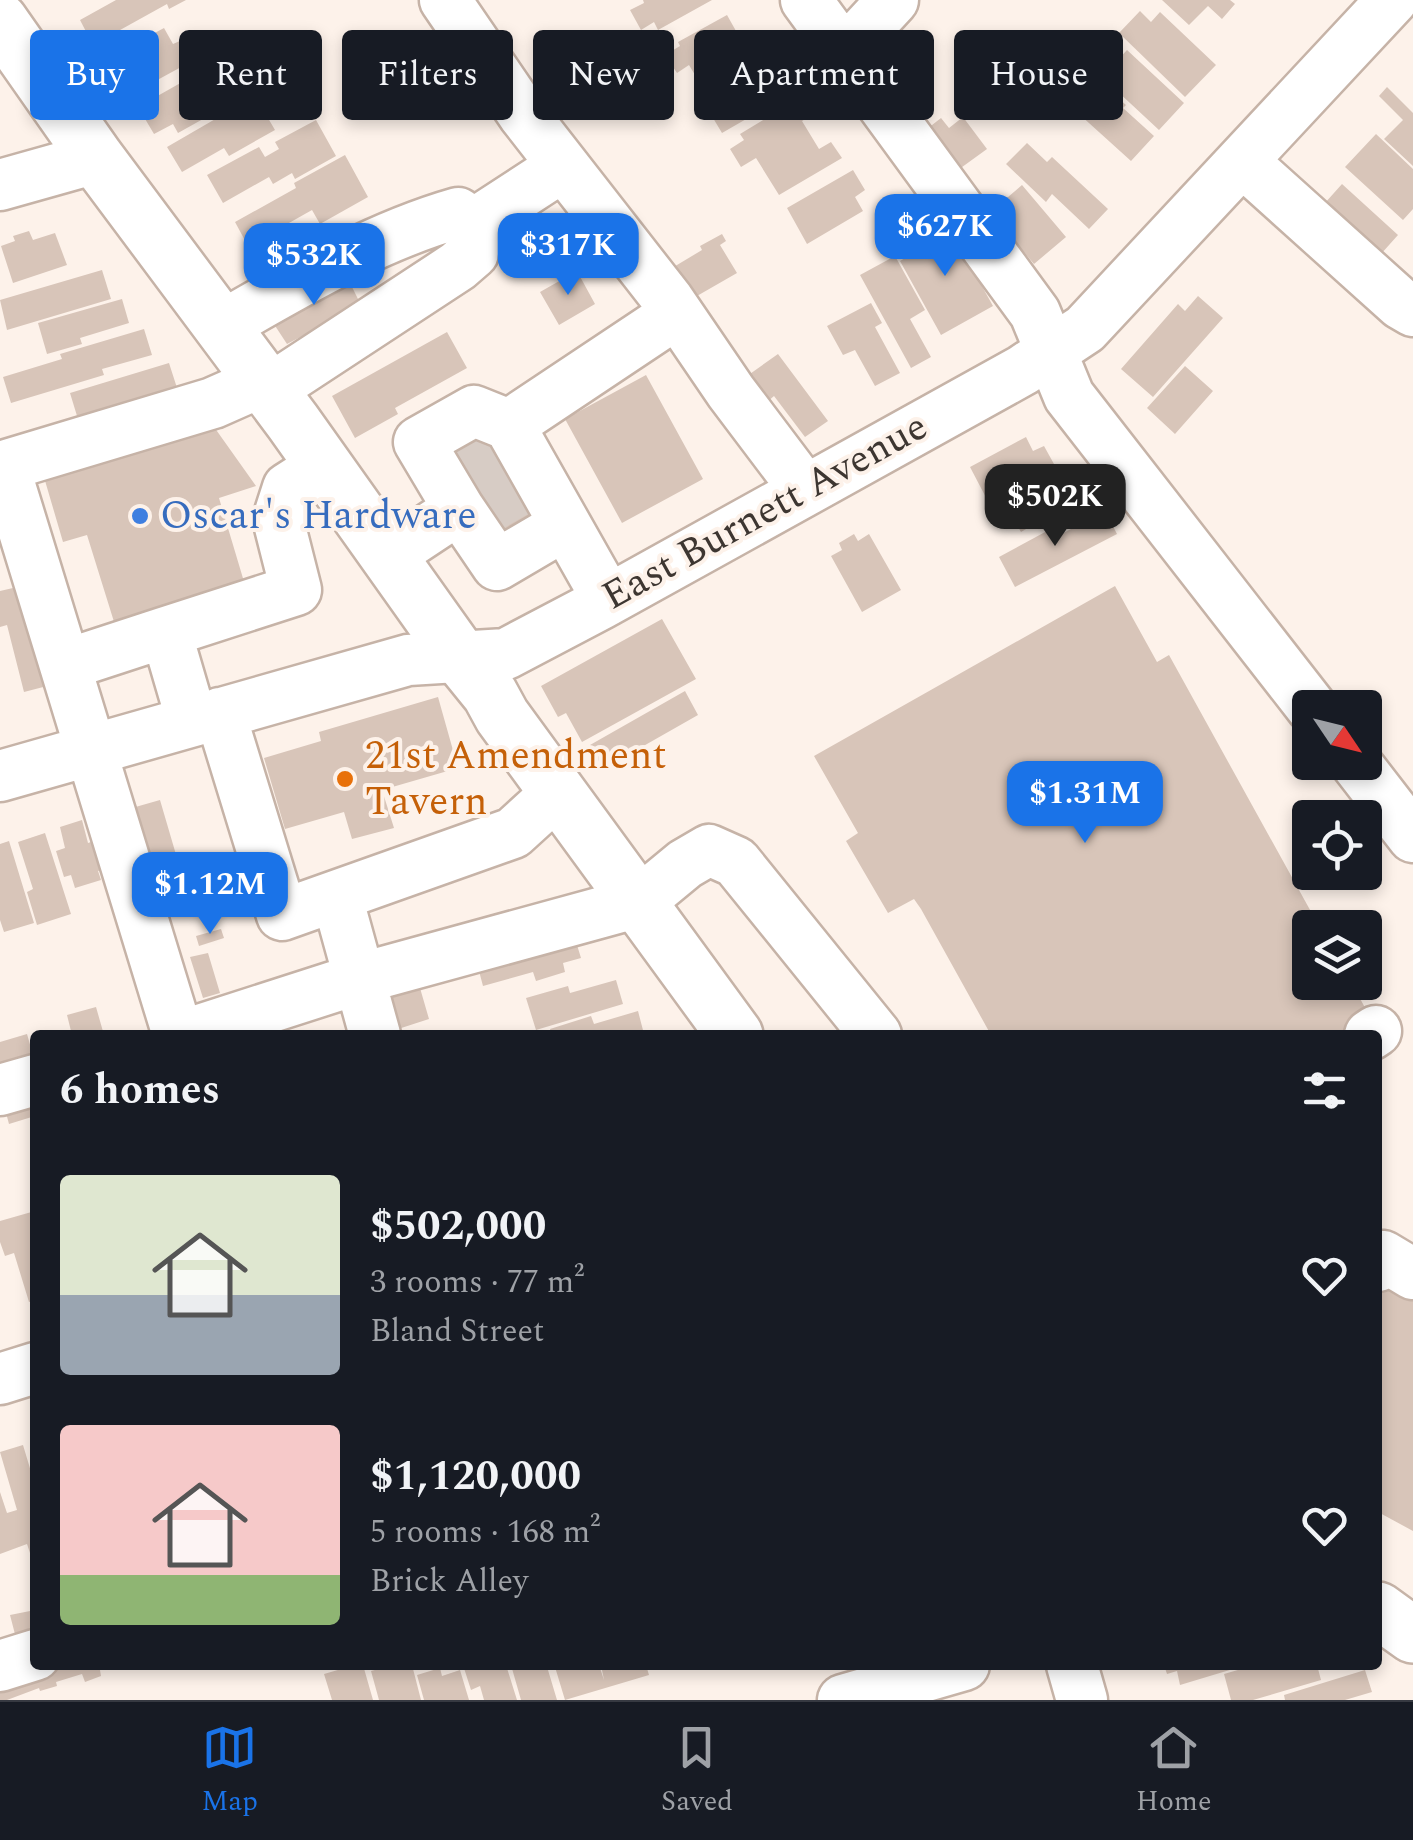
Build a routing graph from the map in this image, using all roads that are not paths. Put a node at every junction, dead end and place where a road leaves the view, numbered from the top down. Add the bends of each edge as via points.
1 (445, 0) edge
2 (806, 0) edge
3 (894, 0) edge
4 (1392, 0) edge
5 (0, 21) edge
6 (828, 30) edge
7 (865, 30) edge
8 (894, 120) edge
9 (96, 158) junction
10 (1242, 161) junction
11 (563, 166) junction
12 (0, 185) edge
13 (474, 224) junction
14 (1413, 311) edge
15 (677, 313) junction
16 (222, 326) junction
17 (1051, 352) junction
18 (266, 386) junction
19 (324, 465) junction
20 (2, 466) edge
21 (489, 479) junction
22 (805, 490) junction
23 (565, 525) junction
24 (388, 556) junction
25 (608, 600) junction
26 (166, 632) junction
27 (460, 657) junction
28 (65, 666) junction
29 (1298, 690) edge
30 (206, 717) junction
31 (92, 750) junction
32 (0, 776) edge
33 (1369, 780) edge
34 (558, 792) junction
35 (1413, 837) edge
36 (337, 897) junction
37 (638, 902) junction
38 (358, 979) junction
39 (179, 1030) edge
40 (197, 1030) edge
41 (373, 1030) edge
42 (732, 1030) edge
43 (872, 1030) edge
44 (30, 1081) edge
45 (0, 1090) edge
46 (1382, 1258) edge
47 (1413, 1274) edge
48 (30, 1370) edge
49 (0, 1379) edge
50 (1382, 1613) edge
51 (1413, 1635) edge
52 (30, 1657) edge
53 (0, 1666) edge
54 (943, 1670) edge
55 (1073, 1670) edge
56 (858, 1690) edge
57 (1082, 1700) edge

1 - 11 street
2 - 6 street
3 - 7 street
4 - 10 street, East Burnett Avenue
5 - 9 main road
8 - 17 street via 1035,314
9 - 12 street
9 - 16 main road
10 - 14 street
10 - 17 street, East Burnett Avenue via 1085,329
11 - 13 street
11 - 15 street
13 - 16 street via 458,213 424,222 304,278
13 - 18 street via 473,252 458,266
15 - 21 street
15 - 22 street
16 - 18 main road
17 - 22 street, East Burnett Avenue
17 - 29 street via 1069,396
18 - 19 main road
18 - 20 street
19 - 24 main road
19 - 26 street via 288,488 278,519 296,590
20 - 28 street
21 - 23 street
21 - 23 street via 497,565
21 - 24 street
22 - 25 street, East Burnett Avenue
23 - 25 street
24 - 27 main road
25 - 27 street, East Burnett Avenue via 506,654
26 - 28 street
26 - 30 street
27 - 30 street, East Burnett Avenue via 408,660
27 - 34 main road
28 - 31 street
30 - 31 street, East Burnett Avenue
30 - 36 street via 282,915
31 - 32 street, East Burnett Avenue
31 - 39 street
33 - 35 street
34 - 36 street via 513,833
34 - 37 main road
36 - 38 street
37 - 38 street
37 - 42 main road
37 - 43 street via 709,850 736,862
38 - 40 street
38 - 41 street
44 - 45 street
46 - 47 street
48 - 49 street
50 - 51 main road
52 - 53 street
54 - 56 street
55 - 57 street

